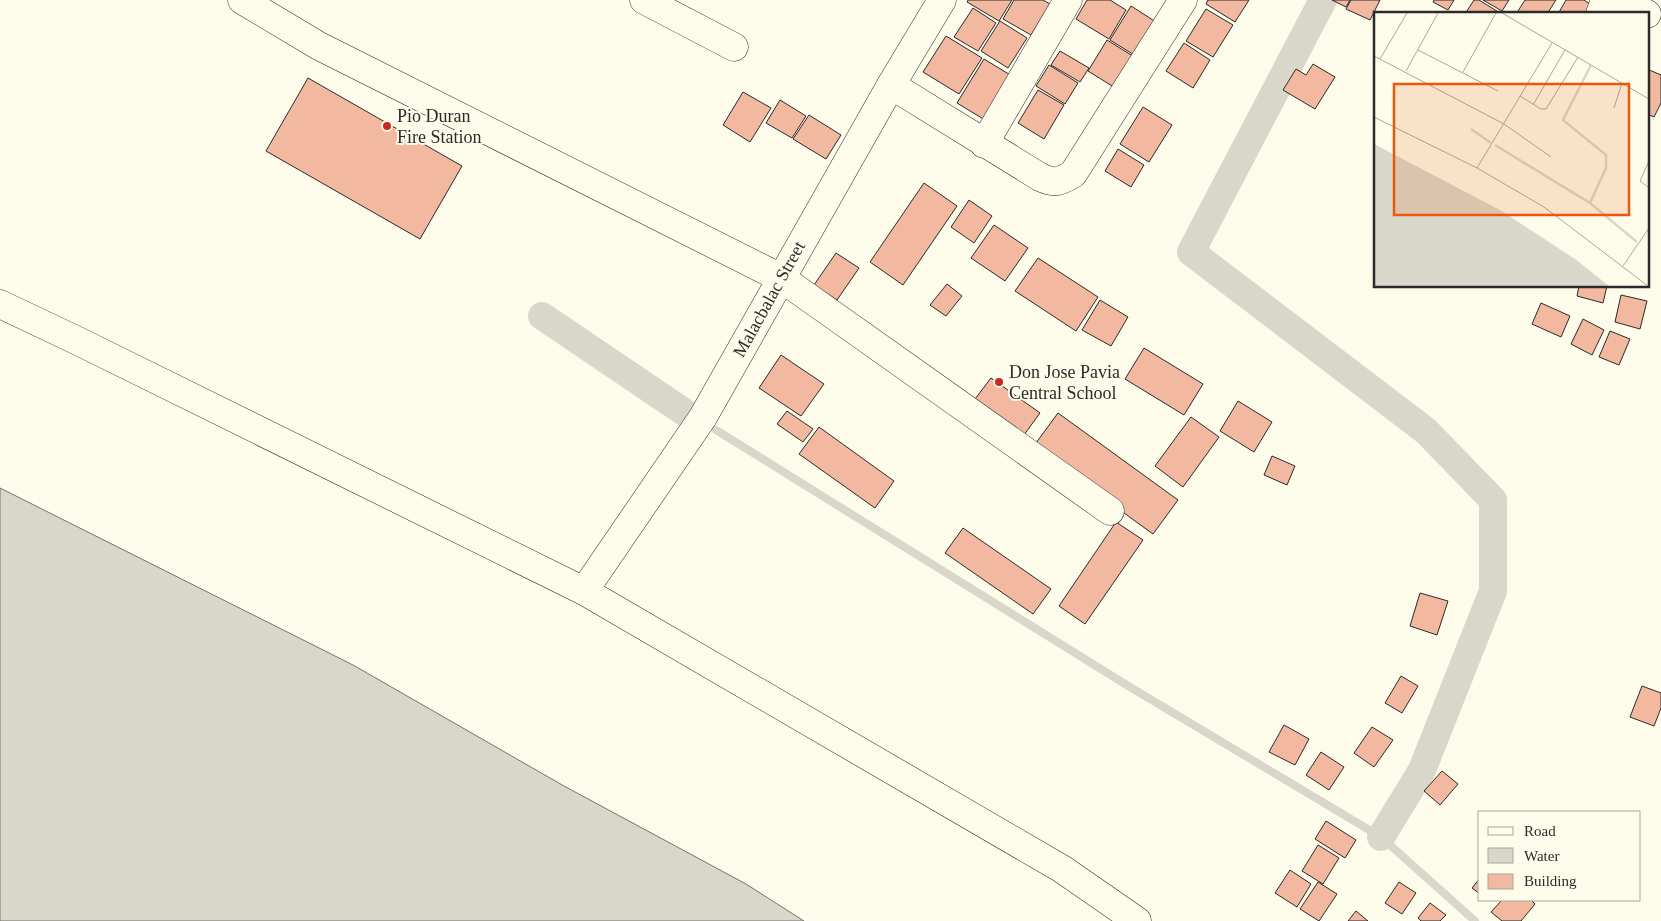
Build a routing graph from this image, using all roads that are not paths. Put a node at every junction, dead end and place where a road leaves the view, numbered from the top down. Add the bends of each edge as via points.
1 (242, 0) edge
2 (644, 0) edge
3 (942, 0) edge
4 (1068, 0) edge
5 (1183, 0) edge
6 (1605, 0) edge
7 (1623, 0) edge
8 (1601, 12) edge
9 (1644, 12) edge
10 (1648, 15) edge
11 (1661, 22) edge
12 (734, 48) dead end
13 (890, 85) junction
14 (984, 144) junction
15 (781, 278) junction
16 (0, 304) edge
17 (1110, 511) dead end
18 (584, 591) junction
19 (1137, 921) edge

1 - 15 street via 319,46
2 - 12 street
3 - 13 street, Malacbalac Street
4 - 14 street
5 - 14 street via 1073,174 1052,182
6 - 8 street
7 - 9 street
10 - 11 street
13 - 14 street
13 - 15 street, Malacbalac Street
15 - 17 street
15 - 18 street, Malacbalac Street via 703,417
16 - 18 street
18 - 19 street via 1062,869

